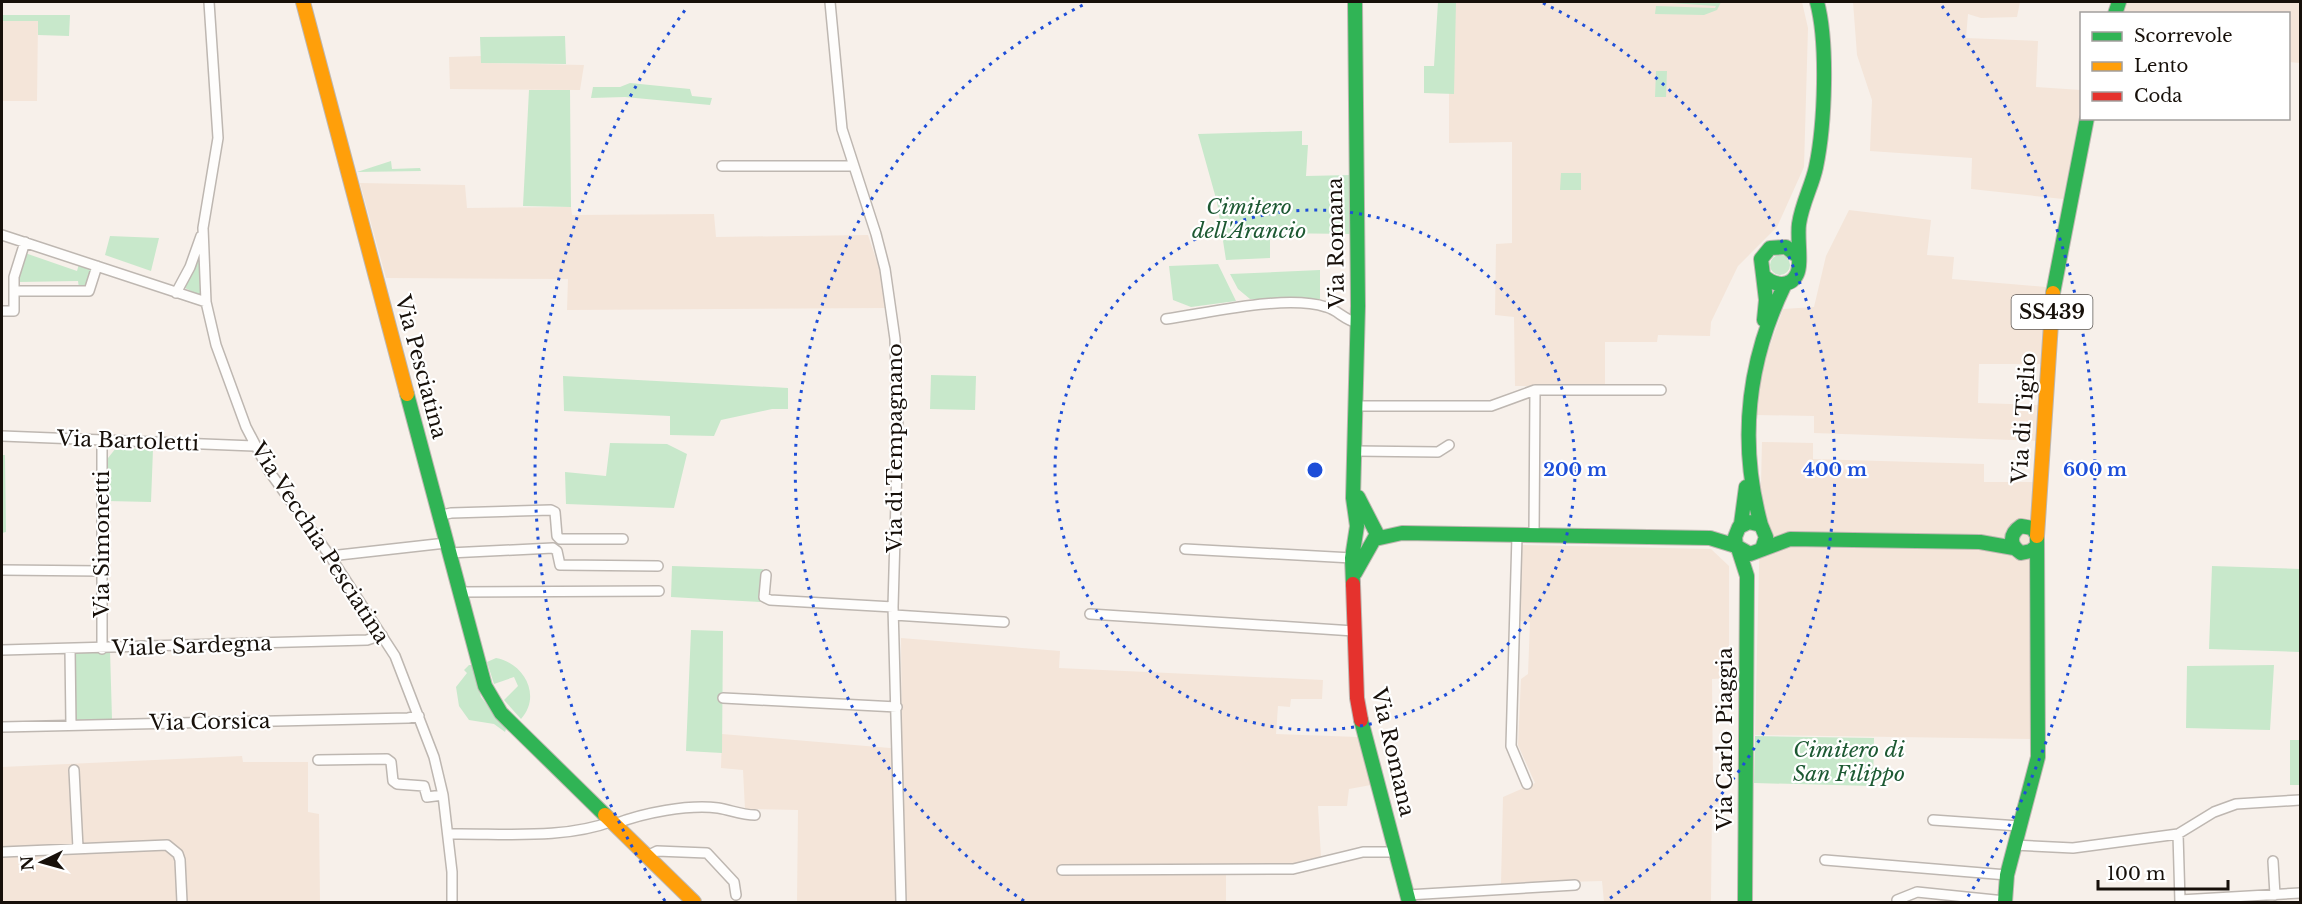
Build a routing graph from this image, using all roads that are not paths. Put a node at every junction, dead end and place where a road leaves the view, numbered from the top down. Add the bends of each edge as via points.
1 (209, 2) edge
2 (303, 2) edge
3 (830, 2) edge
4 (1355, 2) edge
5 (1819, 4) edge
6 (2086, 120) edge
7 (722, 166) dead end
8 (853, 166) junction
9 (1801, 212) junction
10 (203, 228) junction
11 (2, 235) edge
12 (25, 242) junction
13 (1776, 246) junction
14 (1796, 255) junction
15 (97, 266) junction
16 (1763, 275) junction
17 (1785, 284) junction
18 (14, 291) junction
19 (176, 293) junction
20 (206, 302) junction
21 (2, 311) edge
22 (1166, 319) dead end
23 (1358, 323) junction
24 (1761, 343) junction
25 (1536, 390) junction
26 (1661, 390) dead end
27 (1356, 406) junction
28 (2, 436) edge
29 (102, 440) junction
30 (1449, 445) dead end
31 (254, 446) junction
32 (1355, 451) junction
33 (1747, 476) junction
34 (1355, 484) junction
35 (2039, 508) junction
36 (438, 516) junction
37 (1738, 528) junction
38 (1762, 528) junction
39 (2019, 529) junction
40 (1357, 530) junction
41 (1374, 532) junction
42 (1517, 536) junction
43 (1534, 536) junction
44 (1710, 538) junction
45 (623, 539) dead end
46 (1790, 539) junction
47 (2037, 540) junction
48 (1980, 542) junction
49 (1737, 547) junction
50 (447, 548) junction
51 (1185, 549) dead end
52 (1760, 550) junction
53 (2019, 550) junction
54 (330, 556) junction
55 (1352, 558) junction
56 (658, 566) dead end
57 (2, 570) edge
58 (101, 572) junction
59 (1354, 573) junction
60 (766, 575) dead end
61 (1747, 576) junction
62 (2039, 577) junction
63 (658, 591) dead end
64 (459, 592) junction
65 (894, 611) junction
66 (1090, 614) dead end
67 (1004, 622) dead end
68 (1354, 631) junction
69 (382, 635) junction
70 (70, 649) junction
71 (102, 649) junction
72 (2, 650) edge
73 (723, 698) dead end
74 (897, 707) junction
75 (418, 716) junction
76 (71, 725) junction
77 (2, 727) edge
78 (318, 759) dead end
79 (74, 770) dead end
80 (1527, 784) dead end
81 (443, 795) junction
82 (2301, 800) edge
83 (755, 814) dead end
84 (1934, 820) dead end
85 (614, 822) junction
86 (2019, 826) junction
87 (449, 834) junction
88 (2178, 834) junction
89 (2014, 845) junction
90 (78, 848) junction
91 (2, 852) edge
92 (1396, 852) junction
93 (647, 856) junction
94 (1825, 860) dead end
95 (2273, 861) dead end
96 (1062, 870) dead end
97 (2007, 875) junction
98 (1575, 885) dead end
99 (2301, 893) edge
100 (736, 895) dead end
101 (2275, 895) junction
102 (1934, 898) edge
103 (1408, 899) edge
104 (1897, 900) dead end
105 (2180, 901) edge
106 (2005, 902) edge
107 (182, 903) edge
108 (452, 903) edge
109 (694, 903) edge
110 (901, 903) edge
111 (1745, 903) edge

1 - 10 street, Via Vecchia Pesciatina via 218,138
2 - 36 main road, Via Pesciatina
3 - 8 street, Via di Tempagnano via 842,129
4 - 23 main road, Via Romana
5 - 9 main road via 1819,144 1813,179
6 - 35 main road, Via di Tiglio / SS439 via 2053,288
7 - 8 street
8 - 65 street, Via di Tempagnano via 876,234 894,324 898,431
9 - 13 main road
9 - 14 main road
10 - 19 street
10 - 20 street, Via Vecchia Pesciatina
11 - 12 street
12 - 15 street
12 - 18 street via 14,277
13 - 14 main road via 1788,248
13 - 16 main road via 1762,256
14 - 17 main road via 1798,271
15 - 18 street via 89,291
15 - 19 street
16 - 17 main road via 1772,283
16 - 24 main road via 1766,300
17 - 24 main road
18 - 21 street via 14,311
19 - 20 street
20 - 31 street, Via Vecchia Pesciatina via 216,345
22 - 23 street via 1255,305 1306,304 1328,307 1346,321
23 - 27 main road, Via Romana
24 - 33 main road via 1748,402
25 - 26 street
25 - 27 street via 1491,406
25 - 43 street
27 - 32 main road, Via Romana
28 - 29 street, Via Bartoletti
29 - 31 street, Via Bartoletti
29 - 58 street, Via Simonetti
30 - 32 street via 1438,452
31 - 54 street, Via Vecchia Pesciatina
32 - 34 main road, Via Romana
33 - 37 main road
33 - 38 main road
34 - 40 main road, Via Romana
34 - 41 main road, Via Romana
35 - 39 main road, Via di Tiglio
35 - 47 main road, Via di Tiglio / SS439
36 - 45 street via 551,510 555,512 560,539
36 - 50 main road, Via Pesciatina
37 - 38 main road via 1749,522
37 - 44 main road
37 - 49 main road
38 - 46 main road
38 - 52 main road via 1766,541
39 - 47 main road via 2032,528
39 - 48 main road via 2003,538
39 - 53 main road via 2011,540
40 - 41 main road via 1365,522
40 - 41 main road via 1360,542
40 - 55 main road, Via Romana
41 - 42 main road
41 - 59 main road
42 - 43 main road
42 - 80 street via 1511,746
43 - 44 main road
44 - 49 main road
46 - 48 main road
46 - 52 main road
47 - 53 main road
47 - 62 main road, Via di Tiglio / SS439
48 - 53 main road
49 - 52 main road via 1746,553
49 - 61 main road
50 - 54 street
50 - 56 street via 553,548 560,565
50 - 64 main road, Via Pesciatina
51 - 55 street
52 - 61 main road
53 - 62 main road
54 - 69 street, Via Vecchia Pesciatina
55 - 59 main road, Via Romana
57 - 58 street
58 - 71 street, Via Simonetti
59 - 68 main road, Via Romana
60 - 65 street via 764,597 770,600
61 - 111 main road, Via Carlo Piaggia
62 - 86 main road, Via di Tiglio / SS439 via 2039,746 2035,775
63 - 64 street
64 - 85 main road, Via Pesciatina via 485,686 501,713
65 - 67 street
65 - 74 street, Via di Tempagnano
66 - 68 street
68 - 92 main road, Via Romana via 1359,716
69 - 71 street, Viale Sardegna via 367,640
69 - 75 street, Via Vecchia Pesciatina via 395,656
70 - 71 street, Viale Sardegna
70 - 72 street, Viale Sardegna
70 - 76 street
73 - 74 street
74 - 110 street, Via di Tempagnano
75 - 76 street, Via Corsica
75 - 81 street, Via Vecchia Pesciatina
76 - 77 street, Via Corsica
78 - 81 street via 387,759 392,762 393,781 397,784 424,786 429,798
79 - 90 street
81 - 87 street, Via Vecchia Pesciatina
82 - 88 street via 2236,804 2214,812
83 - 85 street via 730,813 718,808 664,810
84 - 86 street
85 - 87 street via 595,828 548,832
85 - 93 main road, Via Pesciatina
86 - 89 main road, Via di Tiglio / SS439
87 - 108 street, Via Vecchia Pesciatina
88 - 89 street via 2073,848
88 - 105 street
89 - 97 main road, Via di Tiglio / SS439
90 - 91 street
90 - 107 street via 167,845 180,860
92 - 96 street via 1358,853 1293,869
92 - 103 main road, Via Romana
93 - 100 street via 657,851 707,853 734,882
93 - 109 main road, Via Pesciatina
94 - 97 street
95 - 101 street
97 - 106 main road, Via di Tiglio / SS439
98 - 103 street
99 - 101 street
101 - 105 street
102 - 104 street via 1917,892
102 - 106 street

